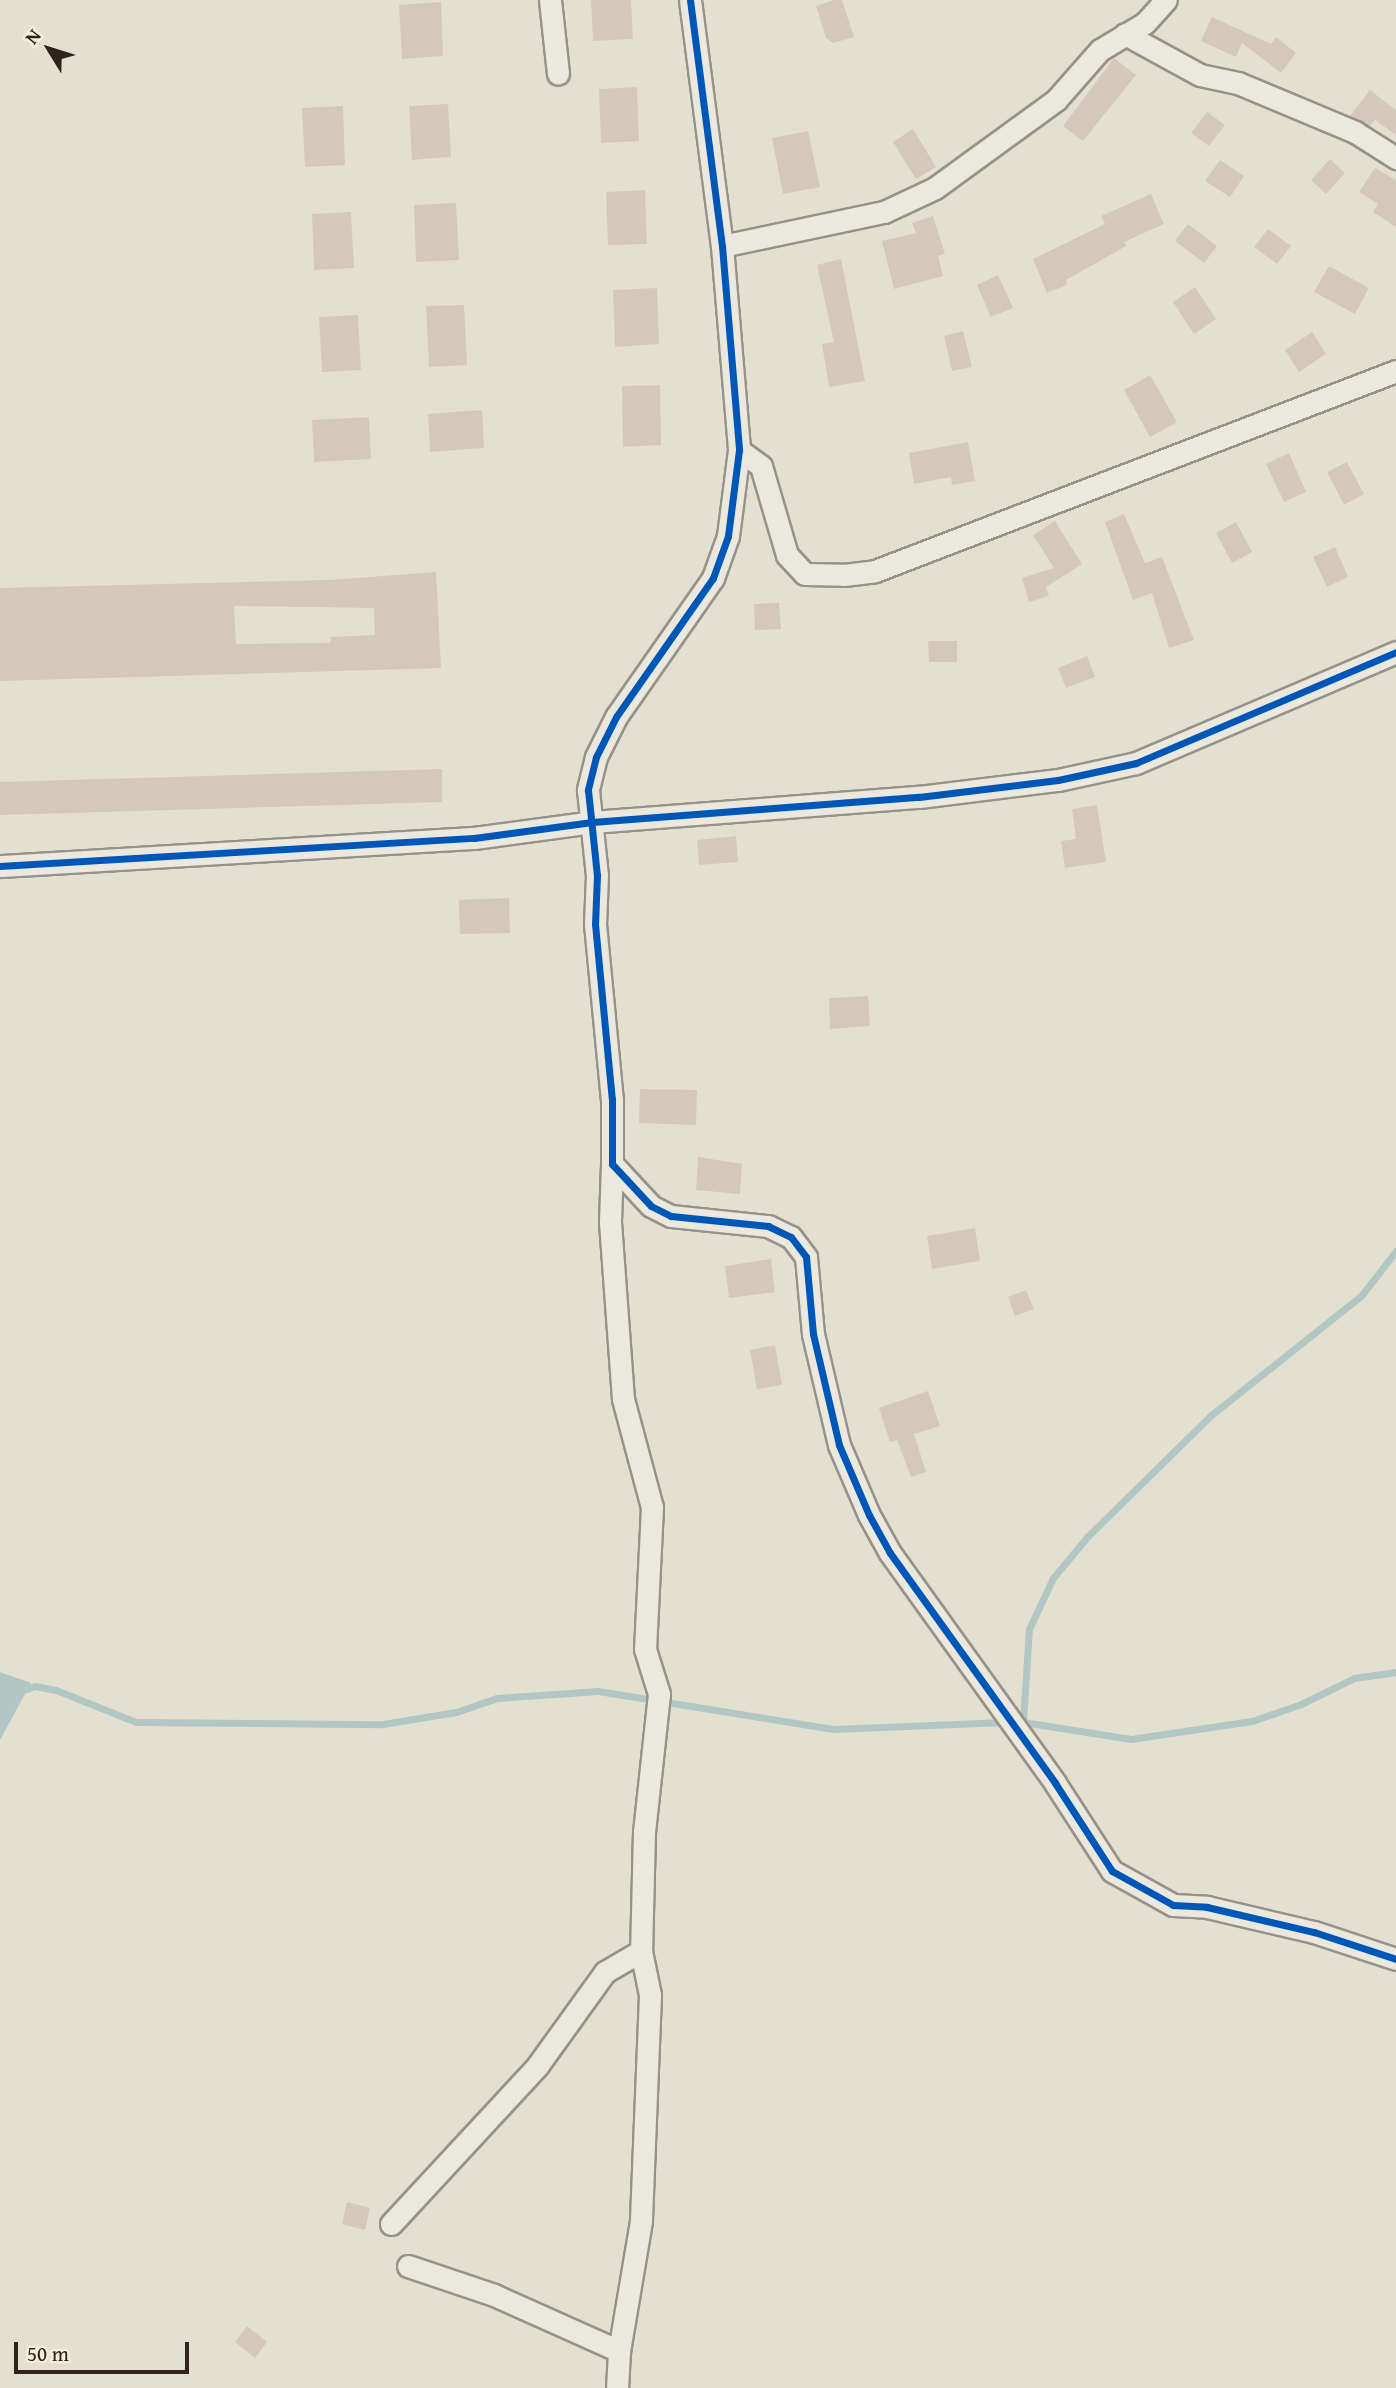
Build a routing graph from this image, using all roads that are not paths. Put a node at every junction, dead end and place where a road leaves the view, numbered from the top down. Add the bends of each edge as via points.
1 (550, 0) edge
2 (690, 0) edge
3 (1166, 0) edge
4 (1125, 34) junction
5 (558, 75) dead end
6 (1396, 158) edge
7 (722, 246) junction
8 (1396, 370) edge
9 (739, 450) junction
10 (1396, 652) edge
11 (592, 822) junction
12 (0, 866) edge
13 (612, 1164) junction
14 (641, 1951) junction
15 (1396, 1959) edge
16 (391, 2224) dead end
17 (408, 2266) dead end
18 (619, 2351) junction
19 (617, 2388) edge

1 - 5 street
2 - 7 street
3 - 4 street via 1145,23
4 - 6 street via 1200,75 1238,83 1355,132
4 - 7 street via 1100,50 1056,100 935,188 884,212
7 - 9 street
8 - 9 street via 875,571 844,575 805,574 787,555 761,466
9 - 11 street via 728,536 713,578 616,717 596,757 588,790
10 - 11 street via 1136,763 1058,779 919,797
11 - 12 street via 370,846
11 - 13 street via 595,924 612,1099
13 - 14 street via 610,1222 623,1399 652,1507 645,1649 659,1694 644,1832
13 - 15 street via 651,1206 671,1216 768,1226 791,1237 806,1256 813,1334 839,1445 869,1515 890,1553 1055,1783 1112,1871 1173,1905 1207,1907 1314,1932
14 - 16 street via 605,1972 538,2065
14 - 18 street via 650,1995 641,2221
17 - 18 street via 494,2295
18 - 19 street

